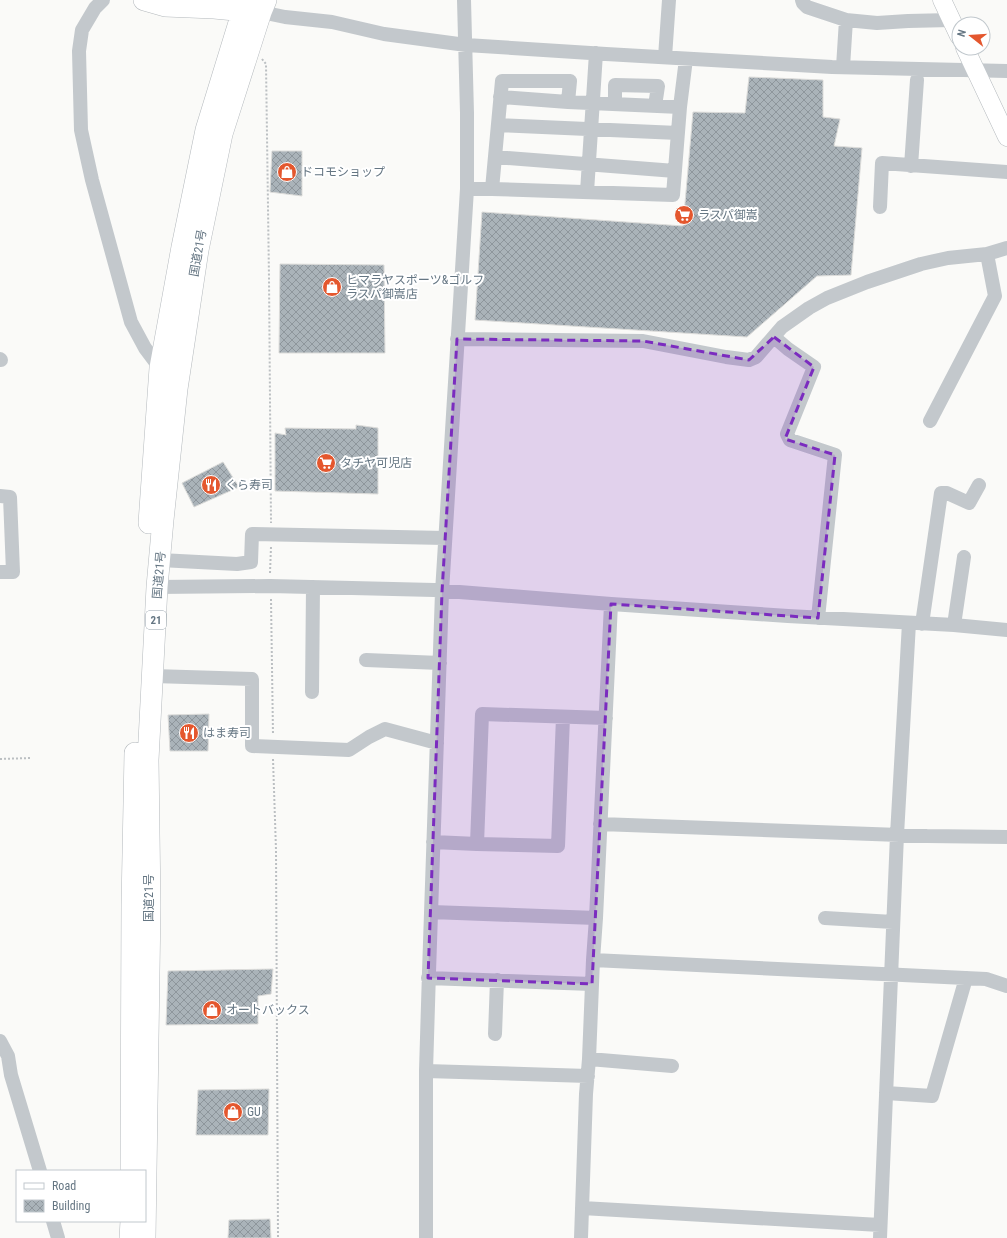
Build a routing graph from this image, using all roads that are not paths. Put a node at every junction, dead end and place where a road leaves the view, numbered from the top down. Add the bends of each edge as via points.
1 (103, 0) edge
2 (144, 0) edge
3 (464, 0) edge
4 (669, 0) edge
5 (802, 0) edge
6 (942, 0) edge
7 (254, 6) edge
8 (846, 20) junction
9 (951, 20) joint
10 (466, 45) junction
11 (596, 53) junction
12 (969, 56) edge
13 (666, 57) junction
14 (686, 59) junction
15 (843, 67) junction
16 (976, 70) junction
17 (1007, 71) edge
18 (917, 80) dead end
19 (500, 97) junction
20 (568, 102) junction
21 (593, 103) junction
22 (615, 104) junction
23 (655, 106) junction
24 (680, 107) junction
25 (498, 125) junction
26 (591, 129) junction
27 (678, 133) junction
28 (1007, 137) edge
29 (495, 158) junction
30 (589, 164) junction
31 (910, 166) junction
32 (675, 171) junction
33 (1007, 172) edge
34 (467, 189) junction
35 (492, 189) junction
36 (587, 192) junction
37 (880, 207) dead end
38 (1007, 248) edge
39 (987, 254) junction
40 (774, 337) junction
41 (457, 339) junction
42 (160, 368) junction
43 (930, 421) dead end
44 (979, 484) dead end
45 (0, 496) edge
46 (445, 538) junction
47 (964, 557) dead end
48 (160, 560) junction
49 (0, 572) edge
50 (157, 587) junction
51 (313, 587) junction
52 (442, 592) junction
53 (611, 604) junction
54 (818, 618) junction
55 (915, 624) junction
56 (954, 625) junction
57 (1007, 630) edge
58 (366, 660) dead end
59 (440, 663) junction
60 (153, 676) junction
61 (312, 692) dead end
62 (563, 717) junction
63 (606, 718) junction
64 (437, 743) junction
65 (600, 824) junction
66 (897, 835) junction
67 (1007, 837) edge
68 (433, 842) junction
69 (477, 844) junction
70 (431, 912) junction
71 (596, 918) junction
72 (825, 918) dead end
73 (893, 922) junction
74 (593, 960) junction
75 (891, 975) junction
76 (428, 978) junction
77 (966, 978) junction
78 (497, 980) junction
79 (592, 984) junction
80 (1007, 986) edge
81 (495, 1034) dead end
82 (0, 1041) edge
83 (589, 1059) junction
84 (672, 1066) dead end
85 (426, 1071) junction
86 (588, 1076) junction
87 (886, 1093) junction
88 (40, 1170) edge
89 (131, 1170) edge
90 (146, 1172) edge
91 (582, 1208) junction
92 (53, 1222) edge
93 (131, 1222) edge
94 (145, 1222) edge
95 (880, 1232) edge
96 (58, 1238) edge
97 (130, 1238) edge
98 (145, 1238) edge
99 (426, 1238) edge
100 (580, 1238) edge

1 - 42 street via 82,30 79,51 81,130 131,322 145,348
2 - 7 highway via 165,6
3 - 10 street
4 - 13 street
5 - 8 street via 807,7
6 - 9 main road
7 - 10 street via 285,17 332,22 384,34
7 - 42 highway, 国道21号 / 21 via 206,130
7 - 48 highway, 国道21号 / 21 via 222,134 198,250 176,389
8 - 9 street via 878,23
8 - 15 street
10 - 11 street
10 - 34 street
11 - 13 street
11 - 21 street
12 - 16 main road
13 - 14 street
14 - 15 street
14 - 24 street
15 - 16 street
16 - 17 street
16 - 28 main road
18 - 31 street
19 - 20 street
19 - 20 street via 502,81 570,81
19 - 25 street
20 - 21 street
21 - 22 street
21 - 26 street
22 - 23 street
22 - 23 street via 615,86 658,86
23 - 24 street
24 - 27 street
25 - 26 street
25 - 29 street
26 - 27 street
26 - 30 street
27 - 32 street
29 - 30 street
29 - 35 street
30 - 32 street
30 - 36 street
31 - 33 street
31 - 37 street via 882,163
32 - 36 street via 673,195
34 - 35 street
34 - 41 street
35 - 36 street
38 - 39 street
39 - 40 street via 921,264 867,282 809,308 782,327
39 - 43 street via 995,296
40 - 41 street via 756,357 749,360 644,341
40 - 54 street via 814,367 787,434 790,440 835,455
41 - 46 street
42 - 89 highway, 国道21号 / 21 via 134,760
44 - 55 street via 969,503 948,493 941,493
45 - 49 street via 10,497 13,572
46 - 48 street via 252,534 251,562 237,564
46 - 52 street
47 - 56 street
48 - 50 highway, 国道21号 / 21
50 - 51 street
50 - 60 highway, 国道21号 / 21
51 - 52 street
51 - 61 street
52 - 53 street
52 - 59 street
53 - 54 street
53 - 63 street
54 - 55 street
55 - 56 street
55 - 66 street
56 - 57 street
58 - 59 street
59 - 64 street
60 - 64 street via 252,679 252,746 349,750 385,730
60 - 90 highway, 国道21号 / 21 via 148,760 150,906
62 - 63 street
62 - 69 street via 558,846
62 - 69 street via 482,714
63 - 65 street
64 - 68 street
65 - 66 street
65 - 71 street
66 - 67 street
66 - 73 street
68 - 69 street
68 - 70 street
70 - 71 street
70 - 76 street
71 - 74 street
72 - 73 street
73 - 75 street
74 - 75 street
74 - 79 street
75 - 77 street
75 - 87 street
76 - 78 street
76 - 85 street
77 - 80 street via 986,979
77 - 87 street via 932,1096
78 - 79 street
78 - 81 street
79 - 83 street
82 - 88 street via 8,1056
83 - 84 street
83 - 86 street
85 - 86 street
85 - 99 street
86 - 91 street
87 - 95 street
91 - 95 street
91 - 100 street
92 - 96 street
93 - 97 highway
94 - 98 highway, 国道21号 / 21

